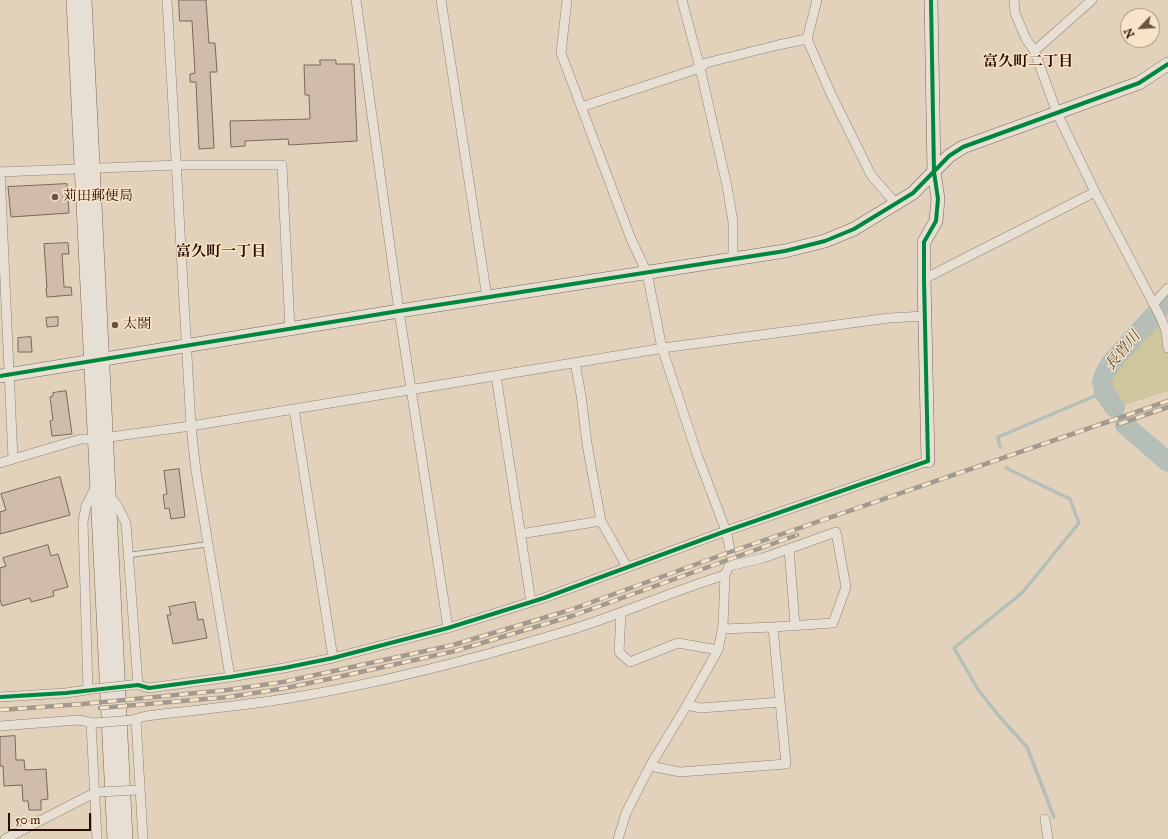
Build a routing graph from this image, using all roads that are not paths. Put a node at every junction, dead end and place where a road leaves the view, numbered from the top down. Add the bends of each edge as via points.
1 (73, 0) edge
2 (86, 0) edge
3 (167, 0) edge
4 (356, 0) edge
5 (441, 0) edge
6 (567, 0) edge
7 (682, 0) edge
8 (817, 0) edge
9 (931, 0) edge
10 (1014, 0) edge
11 (1092, 0) edge
12 (807, 39) junction
13 (1034, 50) junction
14 (1168, 64) edge
15 (700, 68) junction
16 (582, 107) junction
17 (1057, 113) junction
18 (177, 165) junction
19 (88, 169) junction
20 (0, 172) edge
21 (934, 172) junction
22 (1096, 192) junction
23 (896, 204) junction
24 (733, 259) junction
25 (647, 273) junction
26 (924, 279) junction
27 (1168, 288) edge
28 (487, 297) junction
29 (1154, 305) junction
30 (399, 311) junction
31 (924, 316) junction
32 (290, 329) junction
33 (186, 345) junction
34 (662, 348) junction
35 (1168, 348) edge
36 (104, 358) junction
37 (90, 361) junction
38 (575, 363) junction
39 (5, 375) edge
40 (496, 376) junction
41 (411, 390) junction
42 (294, 409) junction
43 (190, 426) junction
44 (101, 438) junction
45 (13, 459) junction
46 (928, 461) joint
47 (0, 463) edge
48 (97, 485) junction
49 (110, 497) junction
50 (601, 521) junction
51 (726, 531) junction
52 (520, 534) junction
53 (209, 544) junction
54 (789, 549) junction
55 (129, 555) junction
56 (729, 566) junction
57 (627, 567) junction
58 (725, 575) junction
59 (531, 602) junction
60 (621, 613) junction
61 (795, 625) junction
62 (773, 627) junction
63 (448, 628) junction
64 (723, 629) junction
65 (718, 650) junction
66 (333, 658) junction
67 (230, 677) junction
68 (134, 685) junction
69 (91, 690) junction
70 (0, 698) edge
71 (780, 702) junction
72 (687, 705) junction
73 (134, 719) junction
74 (93, 723) junction
75 (0, 726) edge
76 (650, 766) junction
77 (138, 790) junction
78 (97, 792) junction
79 (1045, 819) dead end
80 (5, 839) edge
81 (97, 839) edge
82 (114, 839) edge
83 (126, 839) edge
84 (143, 839) edge
85 (618, 839) edge
86 (1048, 839) edge

1 - 19 street
2 - 19 street
3 - 18 street
4 - 30 street
5 - 28 street
6 - 16 street via 561,53
7 - 15 street
8 - 12 street
9 - 21 street
10 - 13 street via 1015,13 1026,39
11 - 13 street
12 - 15 street via 706,63
12 - 23 street via 871,175
13 - 17 street
14 - 17 street via 1139,82
15 - 16 street
15 - 24 street via 734,222
16 - 25 street via 631,239
17 - 21 street via 963,147 949,156
17 - 22 street
18 - 19 street
18 - 32 street via 282,165
18 - 33 street
19 - 20 street
19 - 36 street
19 - 37 street
20 - 39 street
21 - 23 street via 913,193
21 - 26 street via 938,199 936,221 924,242
22 - 26 street
22 - 29 street
23 - 24 street via 854,229 825,241 785,251
24 - 25 street
25 - 28 street
25 - 34 street
26 - 31 street
27 - 29 street
28 - 30 street
29 - 35 street via 1166,331
30 - 32 street
30 - 41 street
31 - 34 street via 889,318
31 - 46 street
32 - 33 street
33 - 36 street
33 - 43 street
34 - 38 street
34 - 51 street via 698,457
36 - 37 street
36 - 44 street
37 - 39 street
37 - 44 street
38 - 40 street
38 - 50 street
39 - 45 street
40 - 41 street
40 - 52 street
41 - 42 street
41 - 63 street
42 - 43 street
42 - 66 street
43 - 44 street
43 - 53 street
44 - 45 street via 81,439
44 - 48 street
44 - 49 street
45 - 47 street
46 - 51 street
48 - 69 street via 86,506 83,522
48 - 82 street
49 - 55 street via 126,523
49 - 83 street
50 - 52 street
50 - 57 street
51 - 56 street via 732,559
51 - 57 street
52 - 59 street
53 - 55 lane
53 - 67 street
54 - 56 street
54 - 61 street
54 - 61 street via 836,532 846,587 833,623
55 - 68 street
56 - 58 street
57 - 59 street
58 - 60 street
58 - 64 street
59 - 63 street
60 - 65 street via 619,652 630,662 678,643
60 - 73 street via 497,652 366,684 289,698
61 - 62 street
62 - 64 street
62 - 71 street
63 - 66 street
64 - 65 street
65 - 72 street
66 - 67 street
67 - 68 street via 148,688
68 - 69 street, bridge
69 - 70 street
71 - 72 street via 701,708
71 - 76 street via 786,764 680,772
72 - 76 street
73 - 74 street, bridge
73 - 77 street
74 - 75 street via 78,720
74 - 78 street
76 - 85 street via 626,813
77 - 78 street, bridge
77 - 84 street
78 - 80 street
78 - 81 street
79 - 86 street

